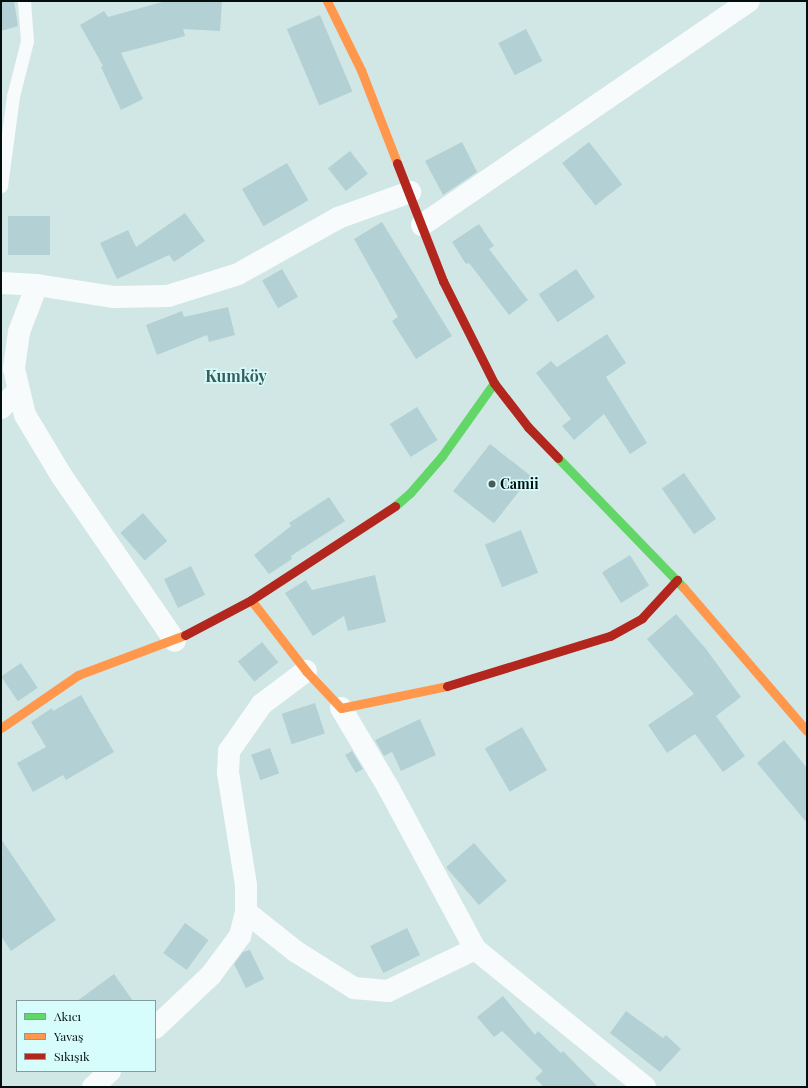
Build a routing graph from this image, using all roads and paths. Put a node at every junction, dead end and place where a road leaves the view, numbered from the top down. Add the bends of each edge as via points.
1 (24, 1) edge
2 (327, 1) edge
3 (749, 1) edge
4 (1, 186) edge
5 (410, 192) junction
6 (422, 225) junction
7 (1, 283) edge
8 (36, 284) junction
9 (494, 383) junction
10 (17, 392) junction
11 (1, 408) edge
12 (677, 580) junction
13 (251, 600) junction
14 (175, 641) junction
15 (306, 671) junction
16 (341, 708) junction
17 (1, 728) edge
18 (807, 732) edge
19 (246, 912) junction
20 (475, 949) junction
21 (156, 1027) edge
22 (109, 1072) edge
23 (93, 1087) edge
24 (646, 1087) edge

1 - 4 lane via 27,41 13,96
2 - 5 street via 362,70
3 - 6 street
5 - 6 street
5 - 8 street via 338,218 238,274 168,296 114,297
6 - 9 street via 443,281
7 - 8 street
8 - 10 street via 20,332 14,369
9 - 12 street via 528,427
9 - 13 street via 442,456 410,493 381,517
10 - 11 street
10 - 14 street via 25,415 61,475
12 - 16 street via 642,618 610,636 426,692
12 - 18 street
13 - 14 street
13 - 15 street
14 - 17 street via 78,675
15 - 16 street
15 - 19 street via 262,704 229,751 228,772 246,885
16 - 20 street via 389,789
19 - 20 street via 295,951 354,988 388,991
19 - 21 street via 240,936 211,975
20 - 24 street
22 - 23 street

